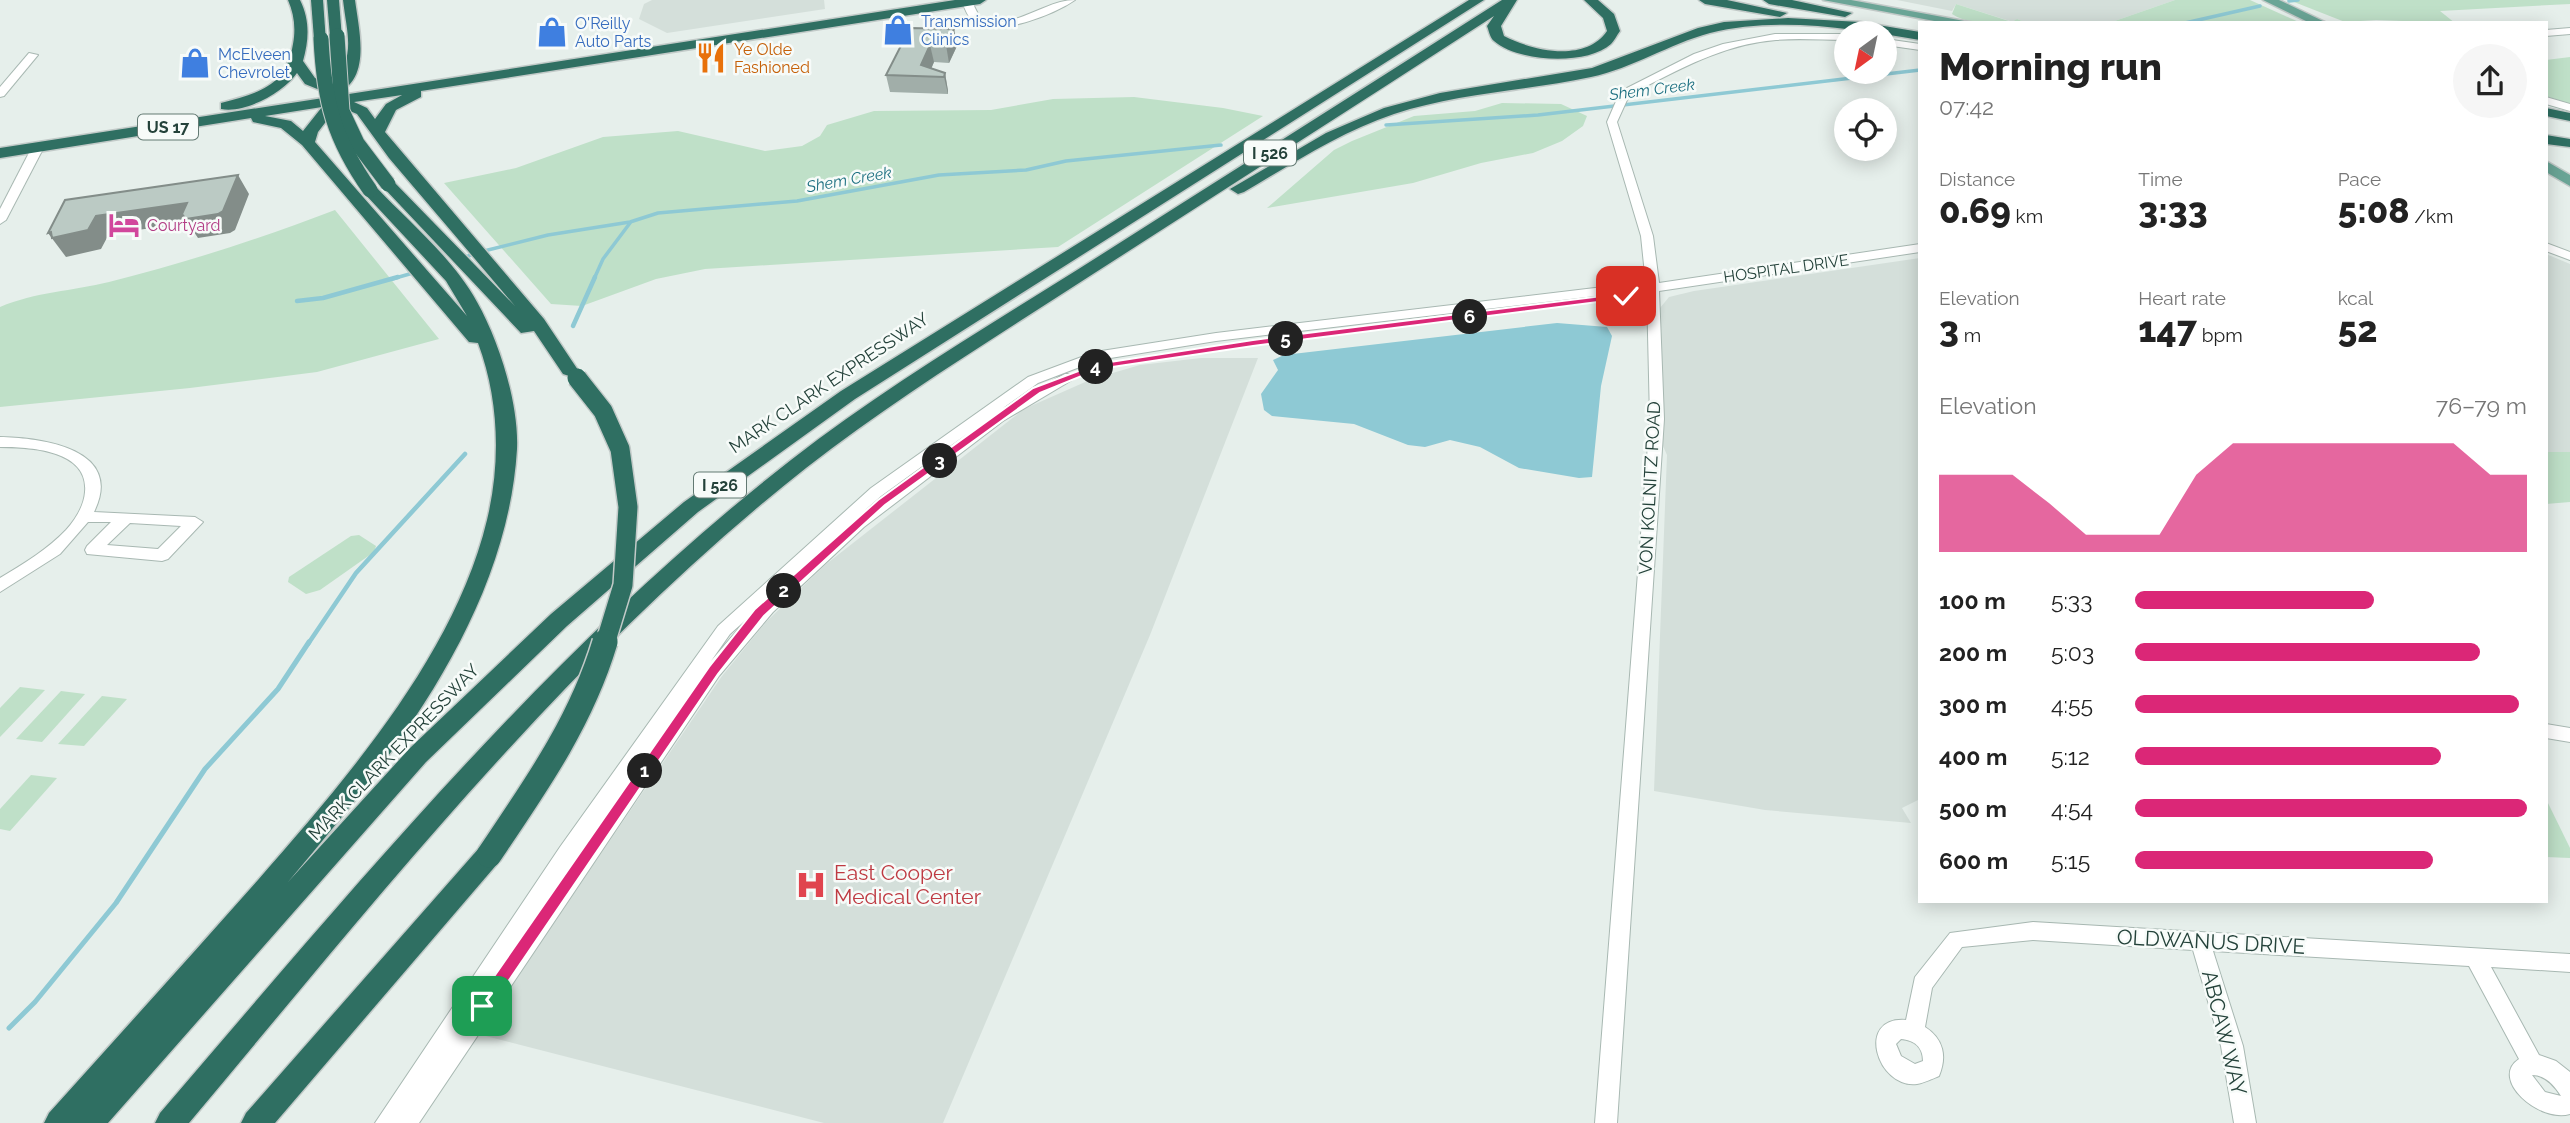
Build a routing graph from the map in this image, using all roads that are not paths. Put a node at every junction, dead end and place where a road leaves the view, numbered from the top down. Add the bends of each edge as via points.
1 (294, 0) edge
2 (317, 0) edge
3 (333, 0) edge
4 (349, 0) edge
5 (930, 0) edge
6 (1070, 0) edge
7 (1478, 0) edge
8 (1512, 0) edge
9 (1590, 0) edge
10 (1705, 0) edge
11 (1769, 0) edge
12 (1829, 0) edge
13 (2269, 0) edge
14 (971, 1) edge
15 (1859, 21) edge
16 (1865, 21) edge
17 (1957, 21) edge
18 (2316, 21) edge
19 (1834, 23) edge
20 (1897, 24) edge
21 (1918, 24) edge
22 (1897, 30) edge
23 (2570, 32) edge
24 (2548, 33) edge
25 (1918, 35) edge
26 (1834, 37) edge
27 (1897, 44) edge
28 (1918, 47) edge
29 (33, 55) dead end
30 (298, 64) junction
31 (354, 65) junction
32 (374, 80) junction
33 (452, 82) junction
34 (0, 94) edge
35 (333, 95) junction
36 (2548, 101) edge
37 (222, 107) junction
38 (2570, 108) edge
39 (2548, 112) edge
40 (2570, 117) edge
41 (210, 120) junction
42 (2548, 130) edge
43 (379, 132) junction
44 (2570, 134) edge
45 (2548, 139) edge
46 (0, 141) edge
47 (307, 142) junction
48 (2570, 144) edge
49 (38, 147) junction
50 (2548, 151) edge
51 (0, 153) edge
52 (2570, 155) edge
53 (2548, 166) edge
54 (2548, 179) edge
55 (2570, 182) edge
56 (2570, 195) edge
57 (1, 219) edge
58 (1918, 248) edge
59 (2548, 248) edge
60 (2570, 256) edge
61 (1653, 288) junction
62 (1030, 308) junction
63 (491, 354) junction
64 (573, 374) junction
65 (0, 442) edge
66 (83, 517) junction
67 (126, 517) junction
68 (0, 586) edge
69 (2548, 731) edge
70 (2570, 735) edge
71 (2201, 943) junction
72 (2474, 956) junction
73 (2570, 963) edge
74 (1914, 1031) dead end
75 (2533, 1064) junction
76 (2570, 1090) edge
77 (2570, 1103) edge
78 (59, 1123) edge
79 (89, 1123) edge
80 (170, 1123) edge
81 (256, 1123) edge
82 (386, 1123) edge
83 (406, 1123) edge
84 (1606, 1123) edge
85 (2245, 1123) edge

1 - 30 highway via 302,22
2 - 63 highway, bridge via 323,83 341,148 370,190 463,292
3 - 64 highway, bridge via 342,111 357,143 388,184
4 - 31 highway
5 - 32 highway, US 17
6 - 14 street via 991,25 976,20
7 - 79 highway, MARK CLARK EXPRESSWAY / I 526 via 885,371 691,507 559,620 418,755
8 - 9 highway via 1496,21 1498,38 1523,51 1567,56 1598,49 1611,38 1609,18
8 - 62 highway, I 526
10 - 15 highway
11 - 16 highway
12 - 17 main road
13 - 18 main road
14 - 33 highway, US 17
19 - 62 highway via 1731,25 1597,71 1467,92 1389,111 1328,138
20 - 21 highway
22 - 25 highway
23 - 24 street
26 - 61 street, VON KOLNITZ ROAD via 1775,37 1723,47 1641,83 1622,99 1612,122 1613,133 1647,236
27 - 28 street
29 - 34 street
30 - 35 highway via 310,81
30 - 37 highway via 273,90
31 - 32 highway via 356,71
31 - 35 highway
32 - 35 highway, US 17
33 - 35 highway, US 17
33 - 43 highway via 391,106 380,121
35 - 37 highway, US 17
35 - 41 highway, US 17
35 - 43 highway via 358,108
35 - 47 highway
36 - 38 street
37 - 46 highway, US 17
39 - 40 highway
41 - 47 highway via 278,121
41 - 49 highway, US 17
42 - 44 highway
43 - 64 highway via 538,323
45 - 48 highway
47 - 63 highway
49 - 51 highway, US 17
49 - 57 street
50 - 52 highway
53 - 55 main road
54 - 56 main road
58 - 61 street, HOSPITAL DRIVE
59 - 60 street
61 - 82 street, HOSPITAL DRIVE via 1216,337 1095,356 1033,380 876,492 724,630 559,864
61 - 83 street, HOSPITAL DRIVE via 1626,296 1097,367 1037,391 881,503 745,628
61 - 84 street, VON KOLNITZ ROAD via 1657,419
62 - 80 highway, I 526 via 830,440 638,601 448,797
63 - 78 highway via 503,403 504,481 488,547 455,629 417,696 307,841
64 - 81 highway, bridge via 603,411 620,449 628,507 623,585 597,670 556,757 489,855
65 - 66 street via 35,442 75,454 92,475 93,491
66 - 67 street
66 - 68 street via 61,543
67 - 67 street via 167,520 195,522 162,555 93,550
69 - 70 street
71 - 72 street, OLDWANUS DRIVE
71 - 74 street, OLDWANUS DRIVE via 2033,931 1956,940 1922,984
71 - 85 street, ABCAW WAY via 2232,1046
72 - 73 street, OLDWANUS DRIVE
72 - 75 street
75 - 76 street via 2553,1071
75 - 77 street via 2526,1065 2520,1076 2530,1093 2549,1105

